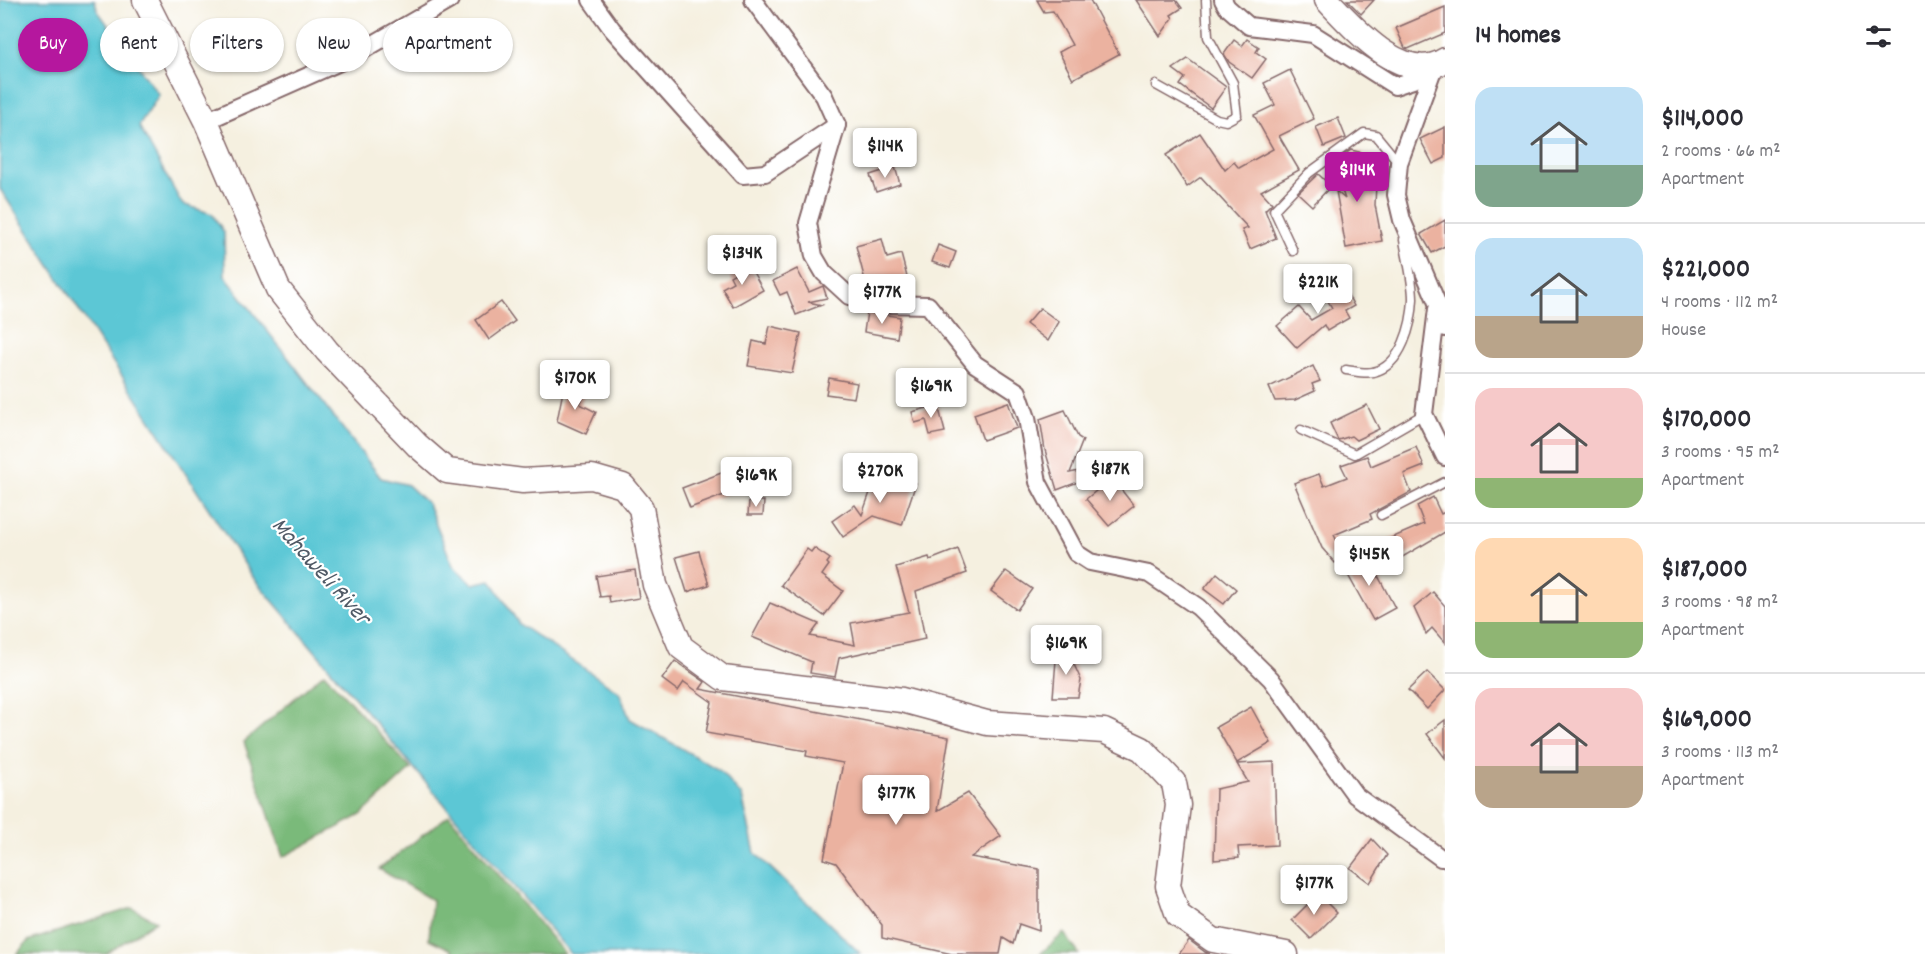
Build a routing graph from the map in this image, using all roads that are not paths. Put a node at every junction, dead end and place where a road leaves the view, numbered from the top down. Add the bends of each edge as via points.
1 (145, 0) edge
2 (450, 0) edge
3 (591, 0) edge
4 (753, 0) edge
5 (1206, 0) edge
6 (1223, 0) edge
7 (1327, 0) edge
8 (1439, 64) edge
9 (1156, 85) dead end
10 (206, 121) junction
11 (837, 125) junction
12 (1399, 163) junction
13 (1402, 220) junction
14 (1293, 251) dead end
15 (1438, 305) junction
16 (1445, 328) edge
17 (1346, 370) dead end
18 (1424, 414) junction
19 (1301, 430) dead end
20 (1445, 458) edge
21 (1445, 482) edge
22 (1381, 515) dead end
23 (1445, 858) edge
24 (1286, 954) edge

1 - 10 street
2 - 10 street via 351,57
3 - 11 street via 612,29 743,175 765,173
4 - 11 street via 824,96
5 - 9 lane via 1208,37 1233,83 1238,115 1226,121 1216,119
6 - 8 street via 1249,26 1312,34 1395,86 1416,79
7 - 8 street via 1366,41 1407,65
8 - 12 street
10 - 24 street via 278,289 327,351 447,471 523,481 592,477 623,486 641,508 655,585 681,647 723,678 902,700 987,723 1104,731 1142,749 1174,783 1178,805 1168,886 1178,915 1213,940
11 - 23 street via 808,223 814,256 824,273 849,296 884,304 928,305 975,364 1018,392 1028,418 1038,482 1076,553 1090,562 1149,574 1198,607 1271,679 1355,795
12 - 13 street via 1396,195
12 - 14 lane via 1376,135 1364,133 1309,173 1274,210
13 - 15 street
13 - 17 lane via 1413,299 1407,335 1397,356 1382,369 1372,373
15 - 16 street
15 - 18 street
18 - 19 lane via 1355,454
18 - 20 street
21 - 22 lane

